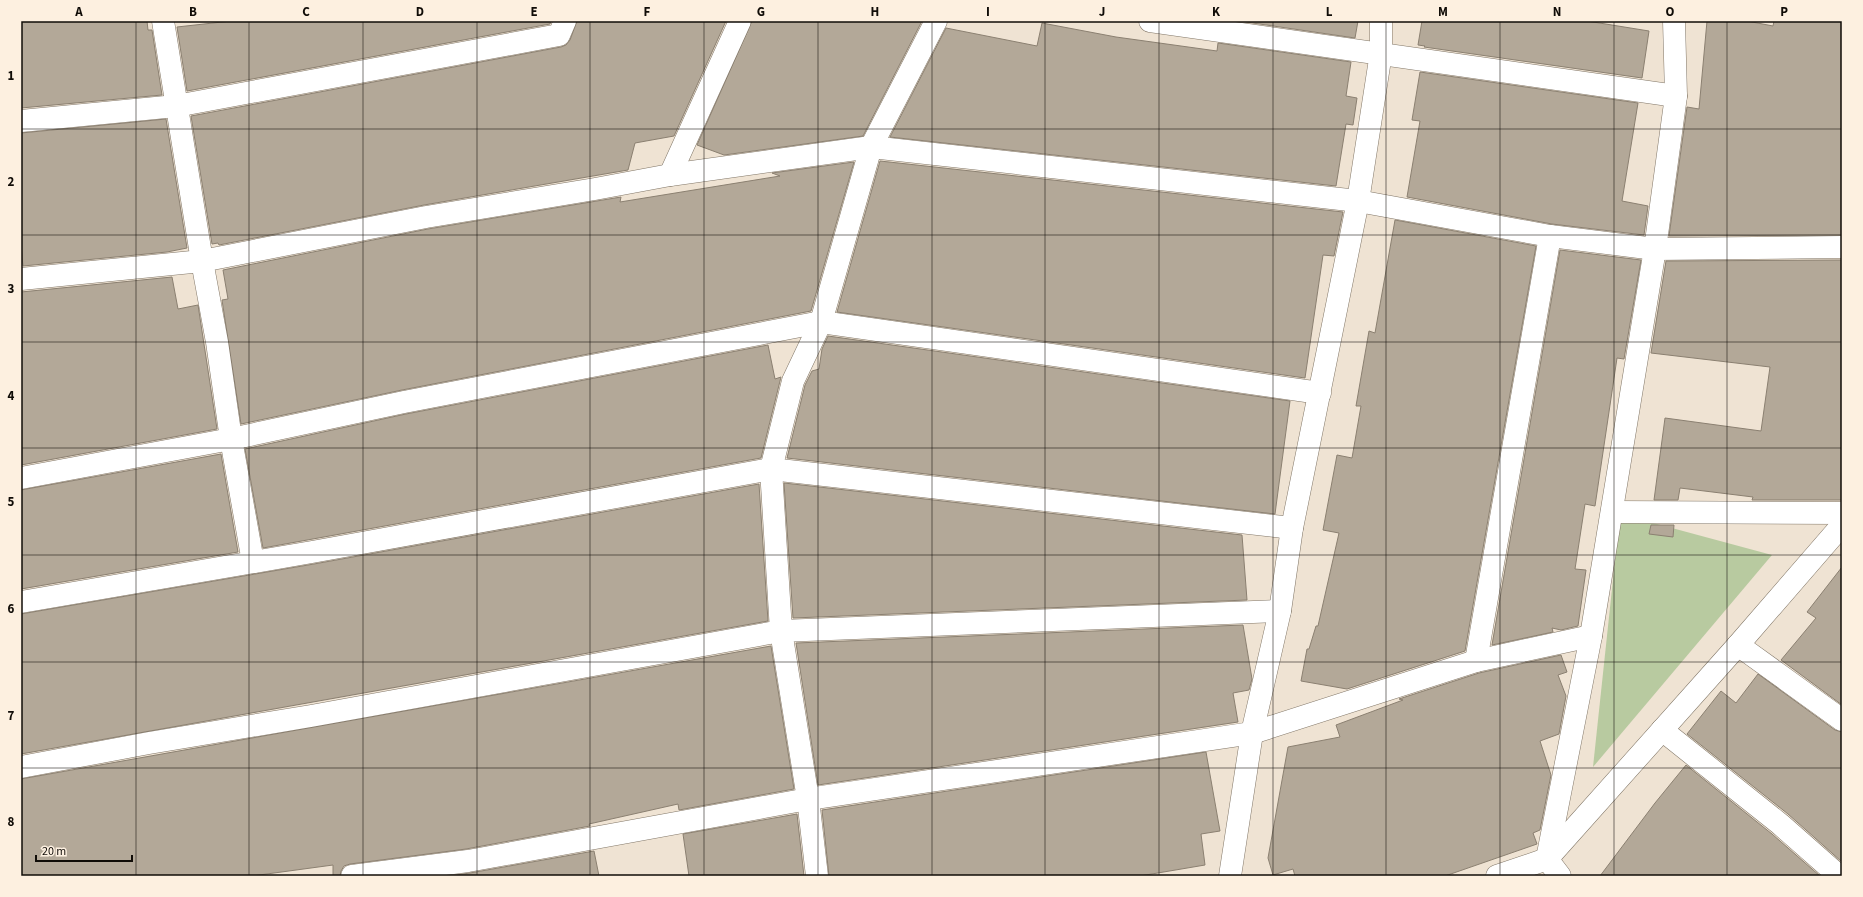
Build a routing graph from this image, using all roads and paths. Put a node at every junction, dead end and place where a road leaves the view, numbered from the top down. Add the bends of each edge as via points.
1 (163, 21) edge
2 (565, 21) edge
3 (740, 21) edge
4 (936, 21) edge
5 (1150, 21) edge
6 (1381, 21) edge
7 (1674, 21) edge
8 (1381, 53) junction
9 (1676, 96) junction
10 (176, 106) junction
11 (21, 121) edge
12 (871, 147) junction
13 (670, 174) junction
14 (1358, 201) junction
15 (1550, 236) junction
16 (1842, 247) edge
17 (1655, 249) junction
18 (202, 261) junction
19 (21, 279) edge
20 (820, 322) junction
21 (1320, 393) junction
22 (231, 439) junction
23 (771, 469) junction
24 (21, 478) edge
25 (1612, 512) junction
26 (1842, 513) edge
27 (1842, 525) edge
28 (1292, 528) junction
29 (253, 562) junction
30 (21, 602) edge
31 (1280, 611) junction
32 (781, 631) junction
33 (1592, 636) junction
34 (1738, 644) junction
35 (1476, 661) junction
36 (1842, 720) edge
37 (1662, 730) junction
38 (1252, 733) junction
39 (21, 767) edge
40 (808, 799) junction
41 (1548, 859) junction
42 (1226, 875) edge
43 (352, 876) edge
44 (817, 876) edge
45 (1497, 876) edge
46 (1560, 876) edge
47 (1839, 876) edge

1 - 10 street
2 - 10 street via 559,35
3 - 13 street
4 - 12 street
5 - 8 street
6 - 8 street
7 - 9 street
8 - 9 street
8 - 14 street
9 - 17 street
10 - 11 street
10 - 18 street
12 - 13 street
12 - 14 street
12 - 20 street
13 - 18 street via 426,217
14 - 15 street
14 - 21 street
15 - 17 street
15 - 35 street
16 - 17 street
17 - 25 street
18 - 19 street
18 - 22 street
20 - 21 street
20 - 22 street via 404,402
20 - 23 street via 793,381
21 - 28 street
22 - 24 street
22 - 29 street
23 - 28 street
23 - 29 street
23 - 32 street
25 - 26 street
25 - 33 street
27 - 34 street
28 - 31 street
29 - 30 street
31 - 32 street
31 - 38 street
32 - 39 street
32 - 40 street
33 - 35 street
33 - 41 street
34 - 36 street
34 - 37 street
35 - 38 street
37 - 41 street
37 - 47 street via 1780,824
38 - 40 street
38 - 42 street
40 - 43 street via 468,861
40 - 44 street
41 - 45 street
41 - 46 street

